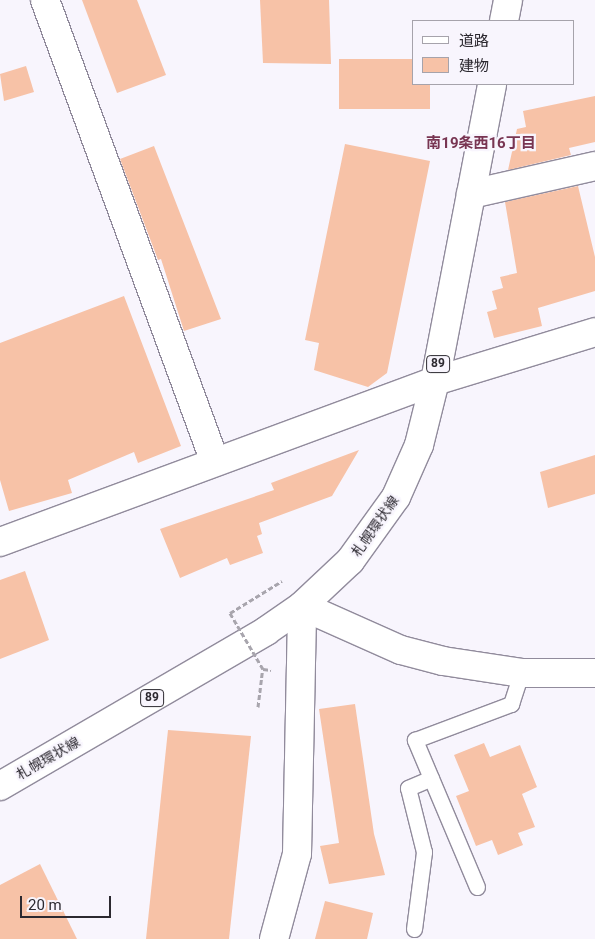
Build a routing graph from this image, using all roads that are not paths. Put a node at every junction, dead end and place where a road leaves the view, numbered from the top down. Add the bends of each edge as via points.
1 (45, 0) edge
2 (508, 0) edge
3 (504, 20) edge
4 (492, 85) edge
5 (595, 166) edge
6 (471, 194) junction
7 (595, 332) edge
8 (435, 381) junction
9 (215, 461) junction
10 (0, 542) edge
11 (302, 606) junction
12 (521, 673) junction
13 (595, 673) edge
14 (431, 778) junction
15 (0, 786) edge
16 (477, 887) dead end
17 (414, 929) dead end
18 (274, 939) edge

1 - 9 street
2 - 3 street
4 - 6 street, 札幌環状線 / 89
5 - 6 street
6 - 8 street, 札幌環状線 / 89
7 - 8 street
8 - 9 street
8 - 11 street, 札幌環状線 / 89 via 419,445 396,497 350,561
9 - 10 street
11 - 12 street via 401,650 442,661
11 - 15 street, 札幌環状線 / 89 via 266,631
11 - 18 street via 297,854
12 - 13 street
12 - 14 lane via 511,704 415,740
14 - 16 lane
14 - 17 lane via 408,788 424,852

